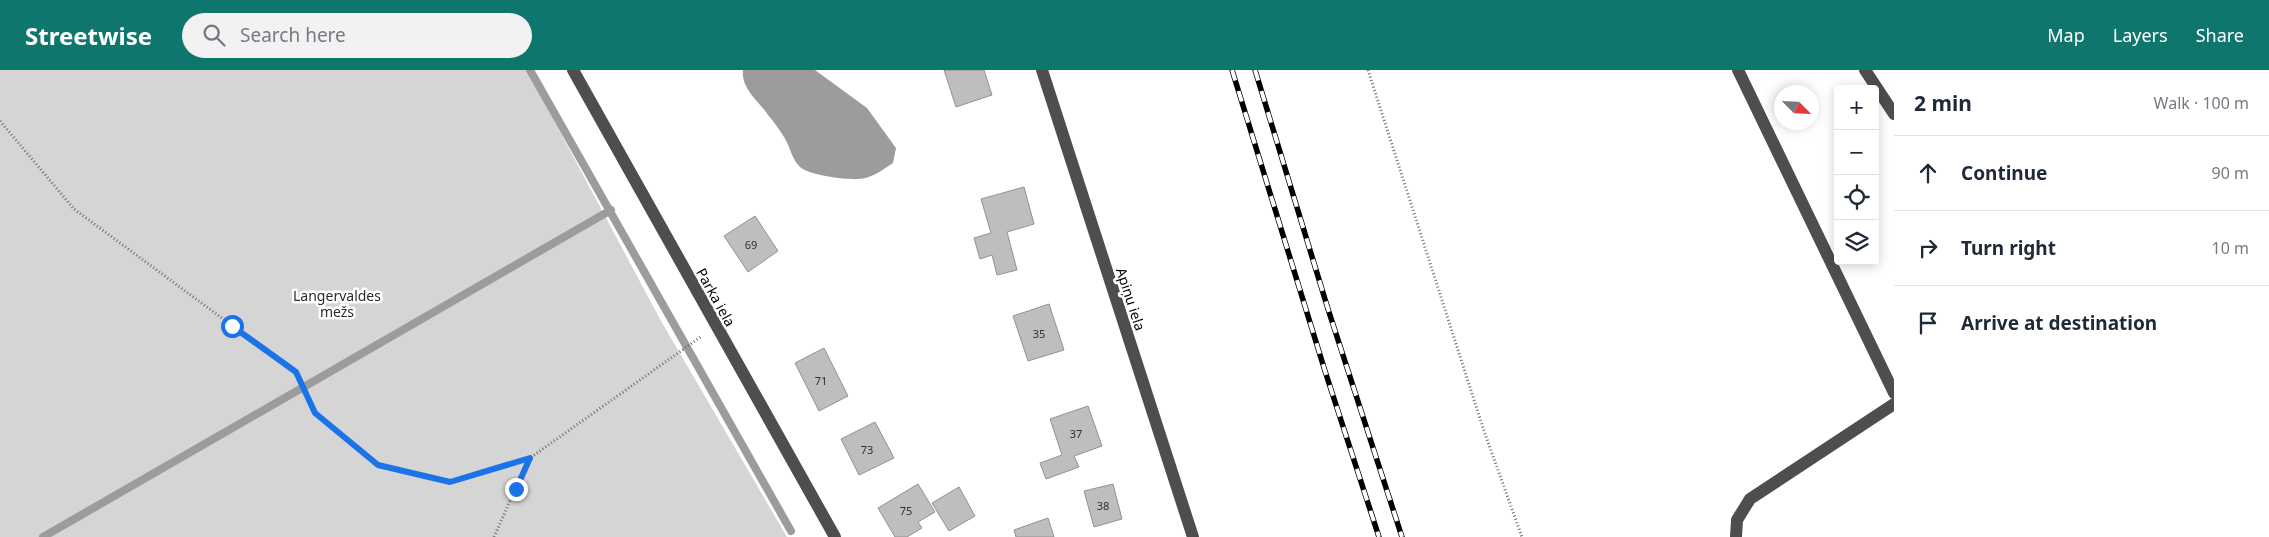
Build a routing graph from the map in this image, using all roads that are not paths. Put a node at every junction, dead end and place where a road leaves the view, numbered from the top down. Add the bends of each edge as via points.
1 (573, 70) edge
2 (1042, 70) edge
3 (1738, 70) edge
4 (1864, 70) edge
5 (1894, 114) edge
6 (1894, 393) edge
7 (1894, 404) edge
8 (835, 537) edge
9 (1193, 537) edge
10 (1736, 537) edge

1 - 8 street, Parka iela
2 - 9 street, Apiņu iela
3 - 6 street
4 - 5 street
7 - 10 street via 1750,499 1737,520

